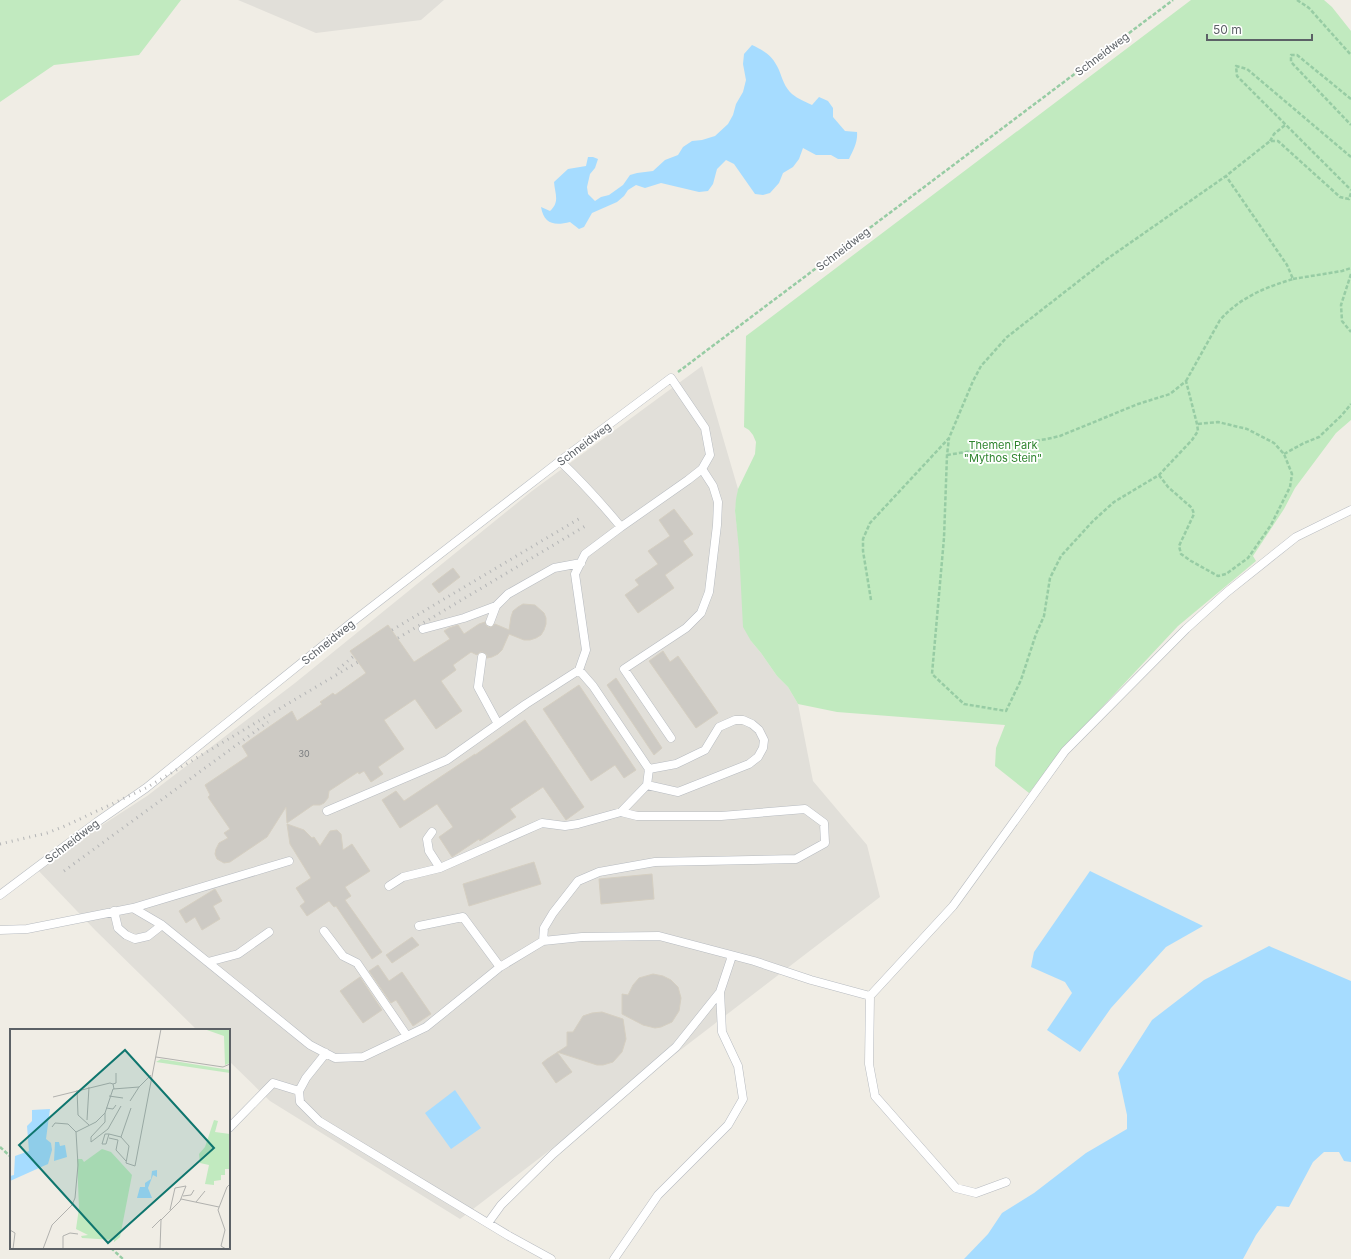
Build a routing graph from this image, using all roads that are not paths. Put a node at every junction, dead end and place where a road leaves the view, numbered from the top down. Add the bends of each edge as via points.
1 (560, 462) junction
2 (702, 469) junction
3 (1351, 510) edge
4 (621, 527) junction
5 (581, 563) junction
6 (496, 606) junction
7 (490, 622) dead end
8 (423, 629) dead end
9 (482, 657) dead end
10 (579, 670) junction
11 (498, 724) junction
12 (671, 738) dead end
13 (649, 769) junction
14 (647, 785) junction
15 (327, 811) dead end
16 (621, 812) junction
17 (432, 832) dead end
18 (289, 861) dead end
19 (440, 868) junction
20 (389, 886) dead end
21 (0, 895) edge
22 (133, 908) junction
23 (114, 911) junction
24 (162, 925) junction
25 (419, 926) dead end
26 (0, 930) edge
27 (324, 931) dead end
28 (269, 932) dead end
29 (543, 941) junction
30 (732, 956) junction
31 (208, 962) junction
32 (500, 968) junction
33 (720, 992) junction
34 (870, 996) junction
35 (407, 1036) junction
36 (326, 1053) junction
37 (299, 1090) junction
38 (230, 1127) edge
39 (1006, 1182) dead end
40 (488, 1223) junction
41 (551, 1259) edge
42 (614, 1259) edge

1 - 2 lane, Schneidweg via 671,378 705,428 710,455
1 - 4 lane via 591,492
1 - 21 lane, Schneidweg via 351,623 146,788
2 - 4 lane
2 - 12 lane via 713,486 718,502 709,592 701,613 686,628 624,669
3 - 34 lane via 1296,536 1227,592 1065,751 953,906
4 - 5 lane via 585,554
5 - 6 lane via 554,568 508,594
5 - 10 lane via 575,574 586,650
6 - 7 lane
6 - 8 lane
9 - 11 lane via 478,688
10 - 11 lane
10 - 13 lane via 593,686
11 - 15 lane via 447,760
13 - 14 lane
13 - 14 lane via 676,764 705,750 719,727 735,720 752,724 764,740 763,748 749,764 678,792
14 - 16 lane
16 - 19 lane via 564,826 542,823
16 - 29 lane via 637,816 722,816 805,809 824,823 826,843 796,859 655,862 599,872 578,881 544,928
17 - 19 lane via 427,839 429,851
18 - 22 lane
19 - 20 lane via 403,877
22 - 23 lane
22 - 24 lane
23 - 24 lane via 118,928 135,940 148,936
23 - 26 lane via 26,929
24 - 31 lane
25 - 32 lane via 463,917
27 - 35 lane via 343,956 357,963
28 - 31 lane via 238,954
29 - 30 lane via 582,937 659,936
29 - 32 lane
30 - 33 lane
30 - 34 lane
31 - 36 lane via 310,1045
32 - 35 lane via 426,1027
33 - 40 lane via 676,1047 553,1154 501,1205
33 - 42 lane via 722,1032 738,1066 743,1099 728,1125 658,1195
34 - 39 lane via 869,1064 875,1096 956,1188 976,1193
35 - 36 lane via 363,1057 335,1058
36 - 37 lane
37 - 38 lane via 274,1082
37 - 40 lane via 300,1102 319,1121
40 - 41 lane

